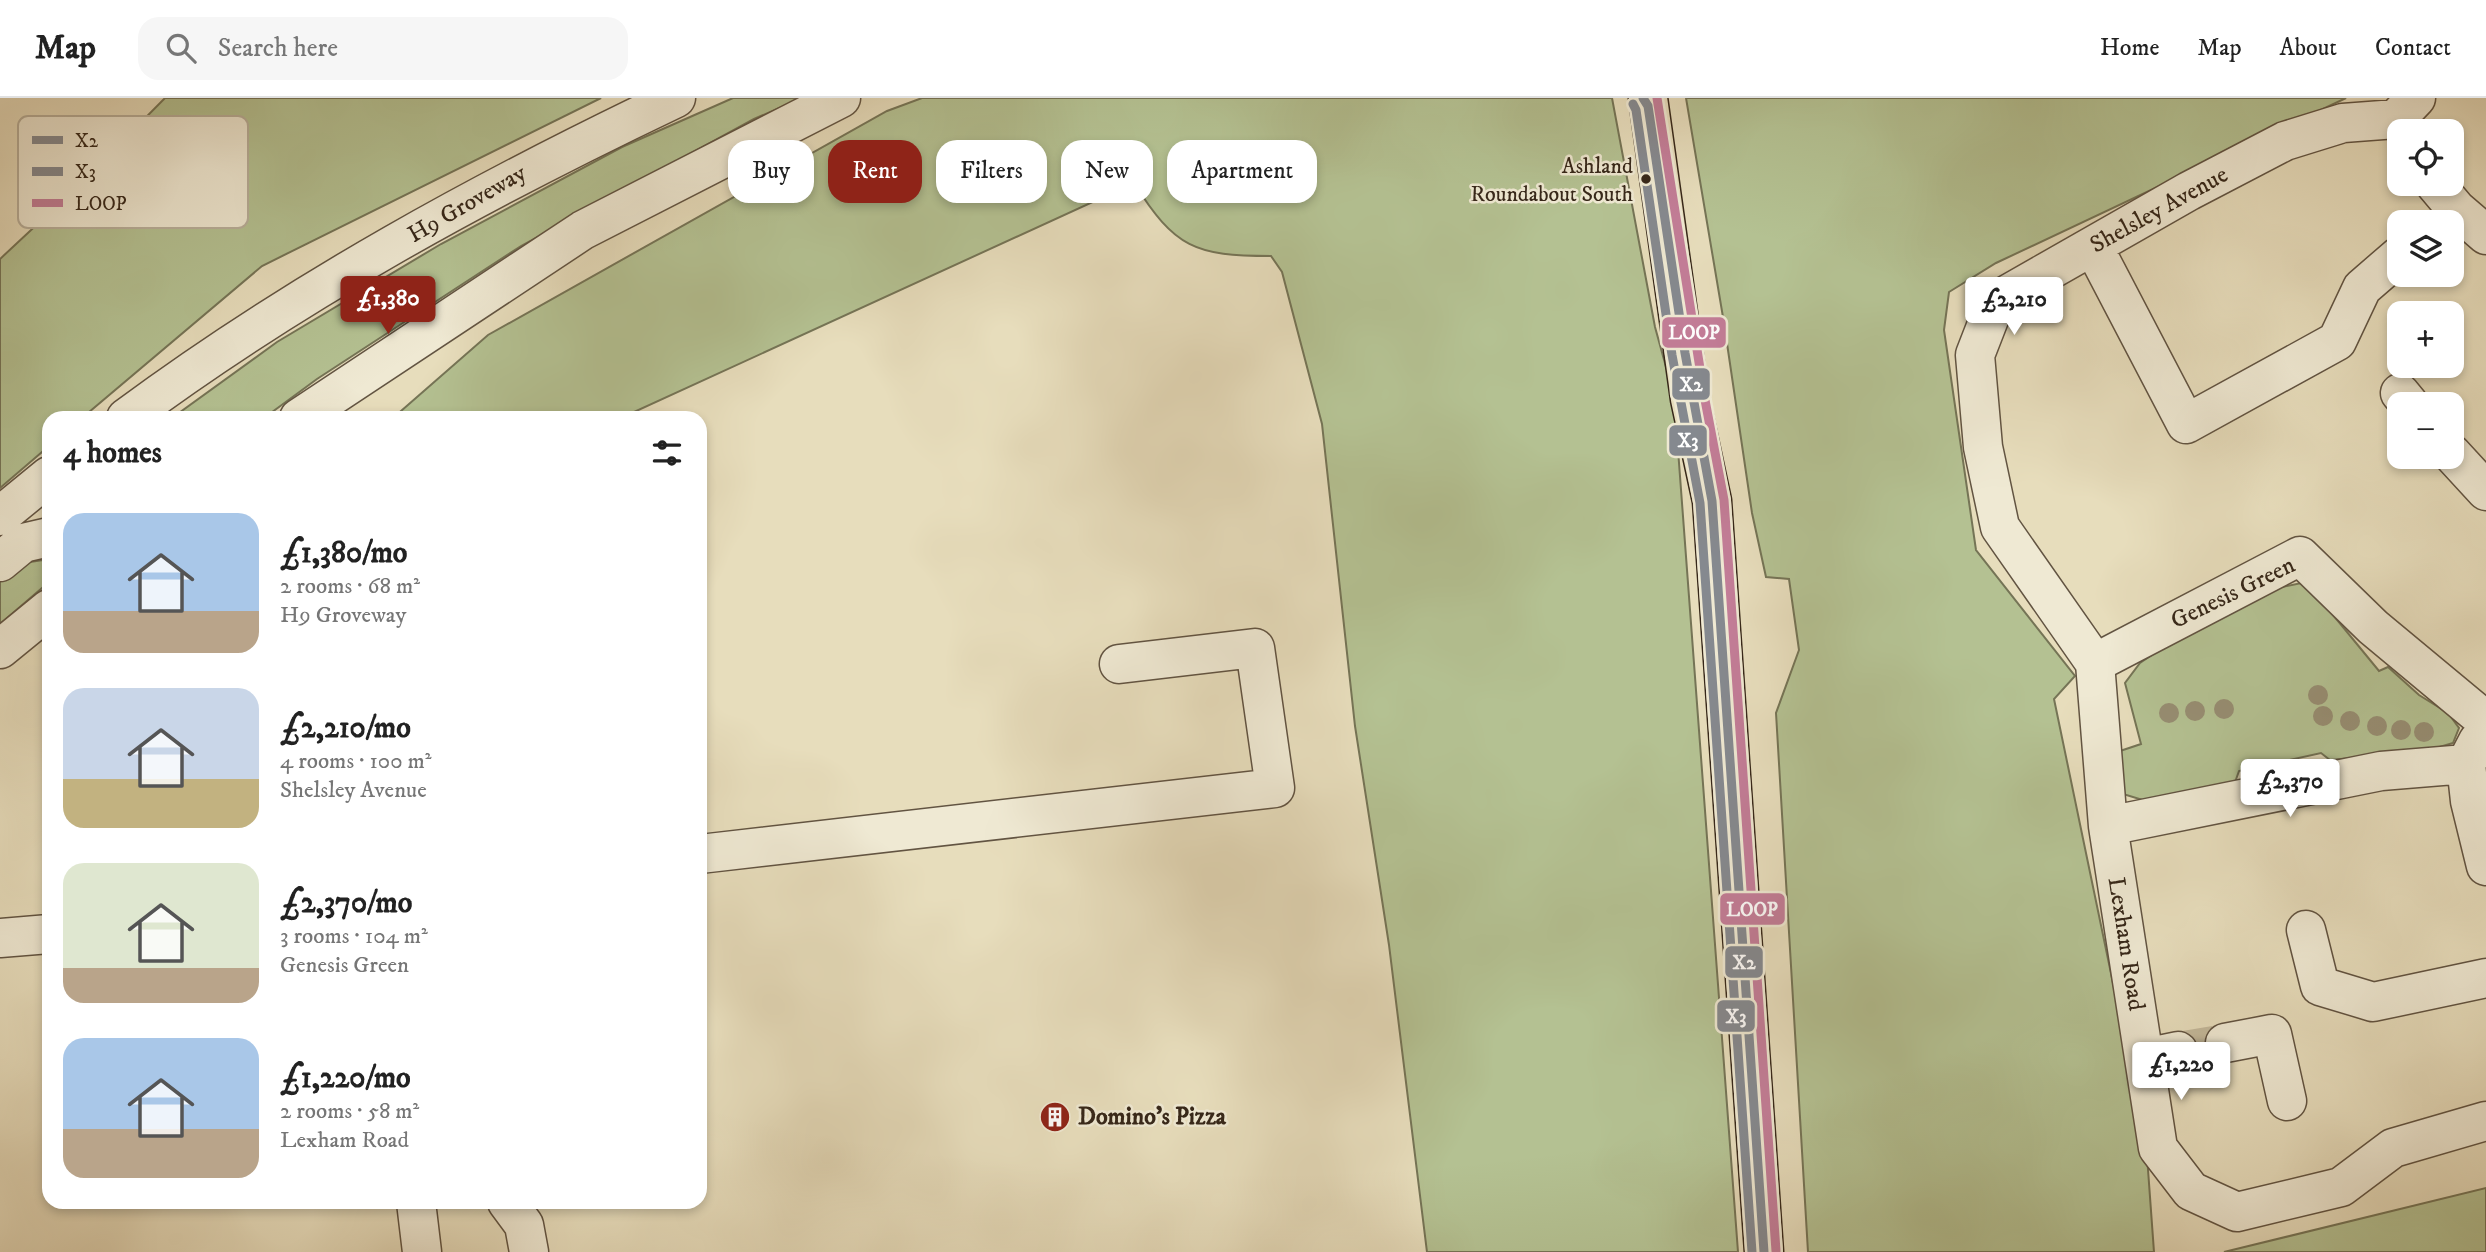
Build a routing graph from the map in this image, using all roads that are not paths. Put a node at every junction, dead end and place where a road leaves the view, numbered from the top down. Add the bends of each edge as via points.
1 (676, 98) edge
2 (841, 98) edge
3 (1647, 101) edge
4 (2404, 116) edge
5 (2444, 205) edge
6 (2486, 235) edge
7 (2093, 246) junction
8 (2387, 266) edge
9 (477, 299) junction
10 (136, 411) edge
11 (309, 411) edge
12 (345, 411) edge
13 (2464, 467) edge
14 (42, 482) edge
15 (2486, 491) edge
16 (0, 516) edge
17 (42, 539) edge
18 (0, 562) edge
19 (42, 617) edge
20 (22, 638) edge
21 (2095, 663) junction
22 (1119, 664) dead end
23 (2486, 721) edge
24 (2486, 727) edge
25 (2103, 743) joint
26 (2466, 764) junction
27 (2108, 826) junction
28 (707, 853) edge
29 (2486, 866) edge
30 (2306, 930) dead end
31 (42, 935) edge
32 (0, 938) edge
33 (2486, 978) edge
34 (2225, 1043) tunnel mouth
35 (2287, 1101) dead end
36 (2486, 1121) edge
37 (417, 1209) edge
38 (492, 1209) edge
39 (520, 1226) edge
40 (422, 1252) edge
41 (1764, 1252) edge

1 - 10 street, H9 Groveway via 538,164 287,306
2 - 9 street via 583,230
3 - 41 main road via 1690,399 1712,501
4 - 7 street, Shelsley Avenue via 2343,122 2285,141
5 - 6 street
7 - 8 street via 2186,424 2337,341 2362,288
7 - 21 street, Shelsley Avenue via 1996,301 1975,355 1983,447 2000,527
9 - 11 street
9 - 12 street
13 - 15 street
14 - 16 street
17 - 18 street via 23,543
19 - 20 street
21 - 23 street, Genesis Green via 2300,556 2373,627
21 - 25 street, Shelsley Avenue
22 - 28 street via 1255,648 1275,788
24 - 26 street
25 - 27 street, Lexham Road
26 - 27 street via 2381,771
26 - 29 street
27 - 36 street, Lexham Road via 2161,1055 2158,1148 2191,1191 2237,1212 2341,1187 2393,1148
30 - 33 street via 2320,986 2373,1002
31 - 32 street
34 - 35 street via 2272,1034
37 - 40 street
38 - 39 street

